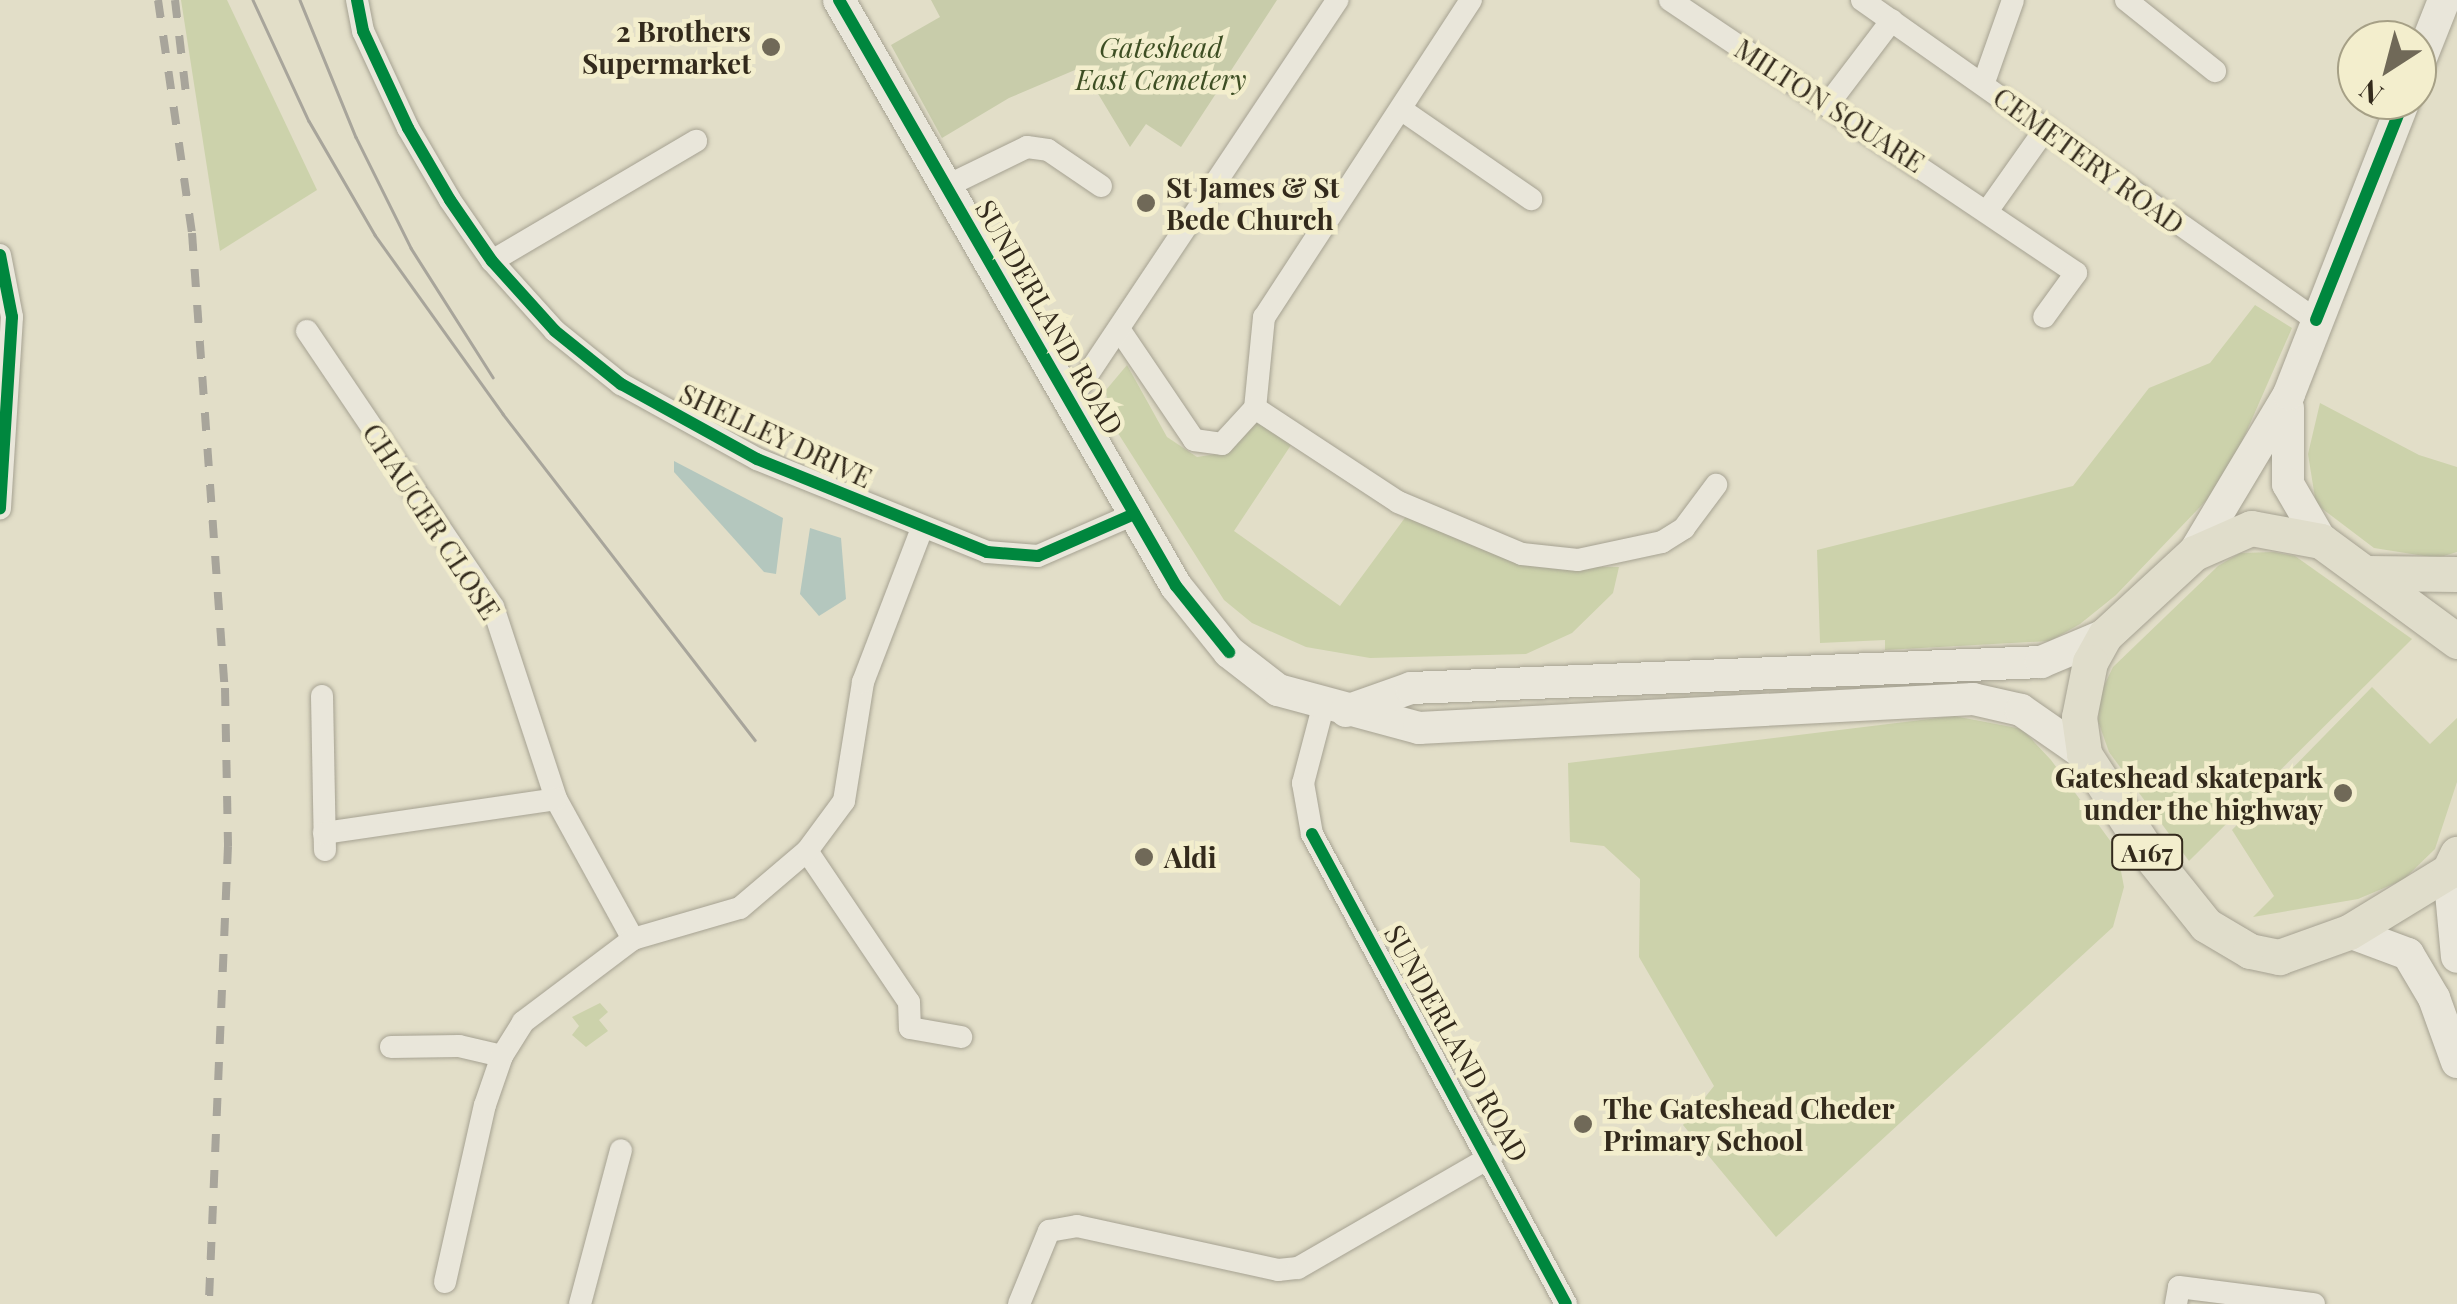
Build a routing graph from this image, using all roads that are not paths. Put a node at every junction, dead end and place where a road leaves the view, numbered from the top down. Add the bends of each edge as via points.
1 (356, 0) edge
2 (838, 0) edge
3 (1336, 0) edge
4 (1471, 0) edge
5 (1670, 0) edge
6 (1862, 0) edge
7 (2013, 0) edge
8 (2126, 0) edge
9 (2156, 10) edge
10 (1892, 20) junction
11 (2215, 70) dead end
12 (1984, 82) junction
13 (1828, 103) junction
14 (1402, 110) junction
15 (2396, 120) edge
16 (2046, 128) junction
17 (696, 141) dead end
18 (1101, 186) dead end
19 (945, 187) junction
20 (1531, 199) dead end
21 (1988, 210) junction
22 (0, 255) edge
23 (492, 261) junction
24 (2044, 317) dead end
25 (2316, 320) junction
26 (308, 331) dead end
27 (1120, 332) junction
28 (2290, 394) junction
29 (1070, 401) junction
30 (1255, 408) junction
31 (1716, 485) dead end
32 (0, 509) edge
33 (1134, 514) junction
34 (922, 528) junction
35 (2320, 541) junction
36 (2194, 553) junction
37 (2366, 573) junction
38 (2457, 574) edge
39 (2105, 635) junction
40 (2457, 641) edge
41 (322, 696) dead end
42 (1335, 709) junction
43 (2084, 754) junction
44 (556, 799) junction
45 (807, 851) junction
46 (2453, 862) edge
47 (2349, 932) junction
48 (633, 939) junction
49 (2457, 957) edge
50 (962, 1037) dead end
51 (391, 1048) dead end
52 (502, 1056) junction
53 (2457, 1062) edge
54 (621, 1150) dead end
55 (1492, 1156) junction
56 (445, 1282) dead end
57 (580, 1304) edge
58 (1020, 1304) edge
59 (1566, 1304) edge
60 (2176, 1304) edge
61 (2314, 1304) edge

1 - 23 street, SHELLEY DRIVE via 408,128
2 - 19 main road, SUNDERLAND ROAD
3 - 27 street
4 - 14 street
5 - 13 street, MILTON SQUARE
6 - 10 street, CEMETERY ROAD
7 - 12 street
8 - 9 street
9 - 11 street
10 - 12 street, CEMETERY ROAD
10 - 13 street
12 - 16 street, CEMETERY ROAD
13 - 21 street, MILTON SQUARE
14 - 20 street
14 - 30 street via 1264,317
15 - 25 main road
16 - 21 street
16 - 25 street, CEMETERY ROAD
17 - 23 street
18 - 19 street via 1048,150 1027,147
19 - 29 main road, SUNDERLAND ROAD
21 - 24 street, MILTON SQUARE via 2076,273
22 - 32 street via 12,317
23 - 34 street, SHELLEY DRIVE via 554,331 620,384 692,428
25 - 28 main road
26 - 44 street, CHAUCER CLOSE via 493,607
27 - 29 street
27 - 30 street via 1194,440 1222,444
28 - 35 main road via 2288,484
28 - 36 main road
29 - 33 main road, SUNDERLAND ROAD
30 - 31 street via 1398,502 1522,554 1578,560 1662,542 1684,528
33 - 34 street, SHELLEY DRIVE via 1038,556 986,552
33 - 42 main road, SUNDERLAND ROAD via 1176,586 1228,652 1278,690
34 - 45 street via 863,682 844,801
35 - 36 main road via 2251,528
35 - 37 main road
36 - 39 main road
37 - 38 main road
37 - 40 main road
39 - 42 main road via 2041,662 1410,688
39 - 43 main road via 2083,686
41 - 44 street via 324,842
42 - 43 main road via 1419,728 1973,698 2020,710
42 - 55 street, SUNDERLAND ROAD via 1303,783 1306,818
43 - 47 main road, A167 via 2177,892 2224,939 2280,957
44 - 48 street, CHAUCER CLOSE
45 - 48 street via 740,908
45 - 50 street via 909,1002 910,1028
46 - 47 main road, A167
46 - 49 main road
47 - 53 main road via 2408,954 2434,998
48 - 52 street via 523,1022
51 - 52 street via 459,1046
52 - 56 street
54 - 57 street
55 - 58 street via 1298,1268 1278,1270 1077,1226 1049,1231
55 - 59 street, SUNDERLAND ROAD
60 - 61 street via 2179,1288

